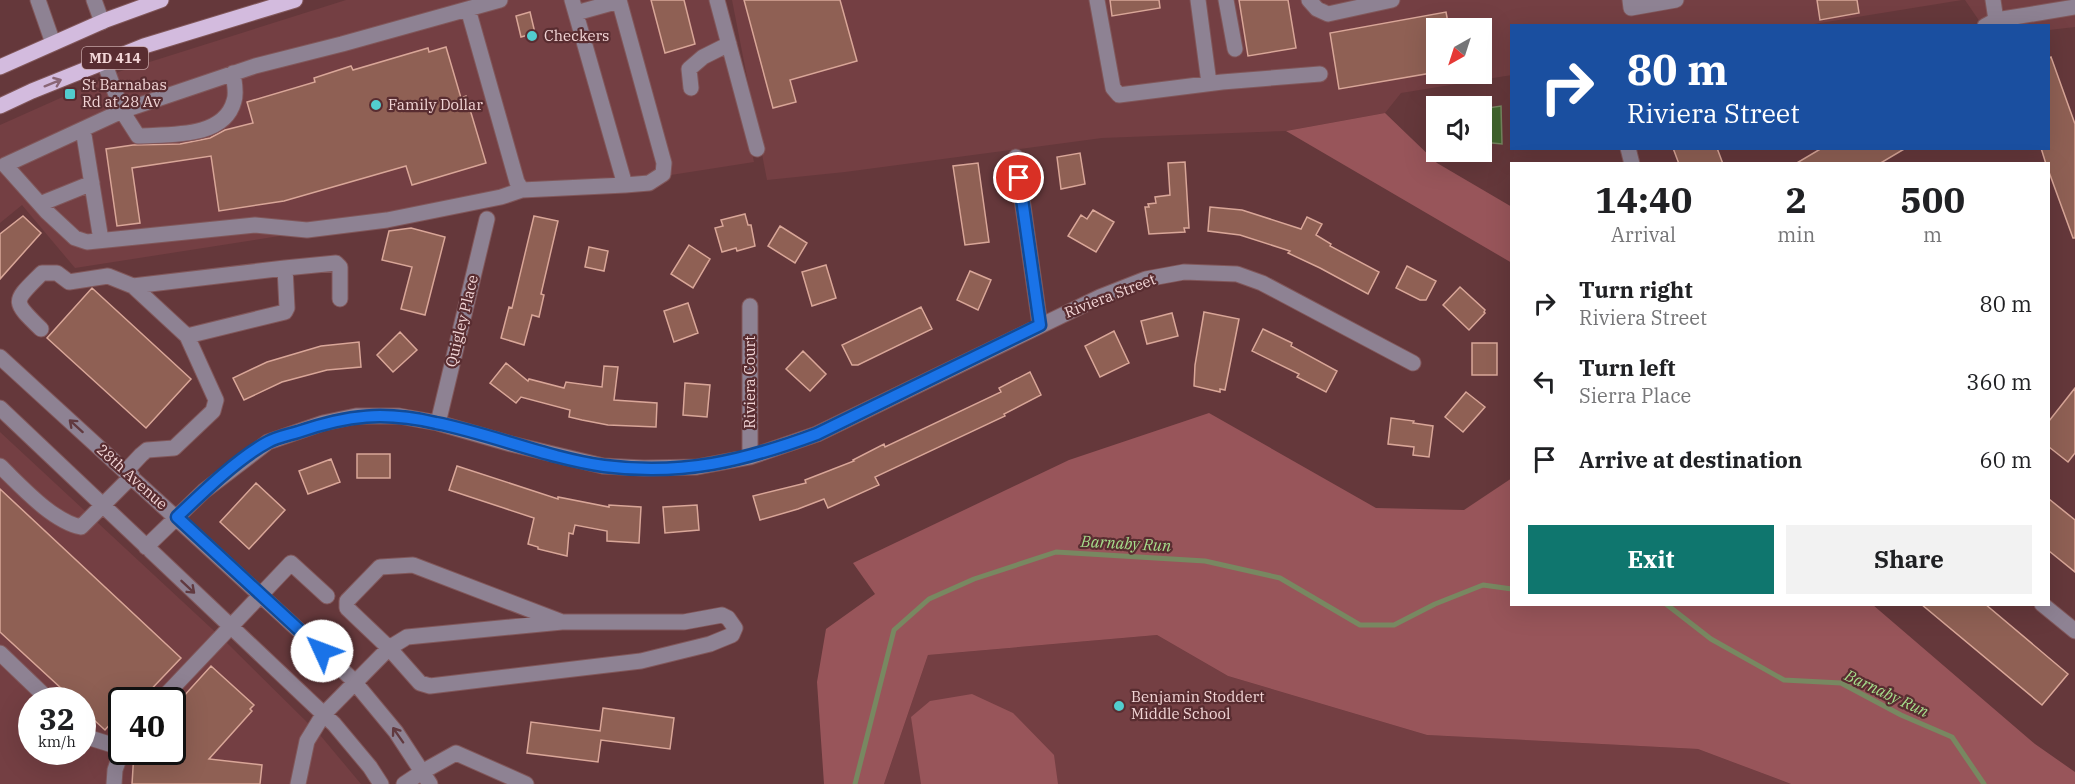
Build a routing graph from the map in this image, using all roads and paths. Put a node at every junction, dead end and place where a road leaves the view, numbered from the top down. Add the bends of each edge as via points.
1 (38, 0) edge
2 (94, 0) edge
3 (161, 0) edge
4 (296, 0) edge
5 (501, 0) edge
6 (619, 0) edge
7 (717, 0) edge
8 (1097, 0) edge
9 (1198, 0) edge
10 (1226, 0) edge
11 (1310, 0) edge
12 (1392, 0) edge
13 (1630, 0) edge
14 (1676, 0) edge
15 (1993, 0) edge
16 (574, 7) edge
17 (2075, 7) edge
18 (468, 9) junction
19 (102, 22) junction
20 (1991, 23) edge
21 (53, 43) junction
22 (729, 44) junction
23 (1235, 49) dead end
24 (104, 62) junction
25 (0, 67) edge
26 (233, 73) junction
27 (1320, 74) dead end
28 (1209, 83) junction
29 (690, 88) dead end
30 (0, 106) edge
31 (122, 111) junction
32 (83, 129) junction
33 (757, 149) dead end
34 (1016, 157) dead end
35 (2, 160) edge
36 (92, 183) junction
37 (625, 185) junction
38 (522, 190) junction
39 (40, 204) junction
40 (487, 219) dead end
41 (101, 240) junction
42 (285, 268) junction
43 (133, 286) junction
44 (340, 299) dead end
45 (750, 306) dead end
46 (1040, 325) junction
47 (41, 329) dead end
48 (187, 336) junction
49 (0, 357) edge
50 (1413, 363) dead end
51 (0, 408) edge
52 (438, 423) junction
53 (750, 457) junction
54 (0, 466) edge
55 (129, 473) junction
56 (103, 506) junction
57 (177, 517) junction
58 (146, 547) junction
59 (261, 595) junction
60 (327, 596) dead end
61 (2044, 606) edge
62 (562, 622) junction
63 (231, 627) junction
64 (2075, 631) edge
65 (389, 648) junction
66 (0, 653) edge
67 (355, 682) junction
68 (35, 687) edge
69 (173, 687) edge
70 (323, 715) junction
71 (117, 765) edge
72 (426, 778) edge
73 (114, 784) edge
74 (298, 784) edge
75 (381, 784) edge
76 (404, 784) edge
77 (526, 784) edge

1 - 21 street
2 - 19 street
3 - 19 main road, MD 414
4 - 24 main road, MD 414
5 - 18 street
6 - 16 street
6 - 37 street via 664,163 663,174 649,183
7 - 22 street
8 - 28 street via 1113,88 1119,95
9 - 28 street
10 - 23 street
11 - 12 street via 1328,14
13 - 14 street via 1631,8
15 - 20 street
16 - 37 street
17 - 20 street
18 - 26 street
18 - 38 street
19 - 21 main road, MD 414
21 - 25 main road, MD 414
22 - 29 street via 689,69
22 - 33 street
30 -> 24 main road, MD 414
24 - 31 street
26 - 31 street
26 - 31 street via 235,100 228,113 219,124 197,132 138,136
27 - 28 street
31 - 32 street
32 - 35 street
32 - 36 street
34 - 46 street
35 - 39 street
36 - 39 street
36 - 41 street
37 - 38 street
38 - 41 street via 387,220 307,230 255,225
39 - 41 street via 75,238 87,242
40 - 52 street, Quigley Place
42 - 43 street
42 - 44 street via 336,263 340,267
42 - 48 street via 285,312
43 - 47 street via 108,276 69,282 57,273 42,273 19,300 20,309
43 - 48 street
45 - 53 street, Riviera Court
46 - 50 street, Riviera Street via 1146,279 1184,272 1237,274 1262,283
46 - 53 street, Riviera Street via 817,434
48 - 55 street via 216,400 213,411 174,448 147,450
55 -> 49 street, 28th Avenue
51 - 56 street
52 - 53 street, Riviera Street via 603,465 697,467
52 - 57 street, Riviera Street via 399,416 356,416 268,442
54 - 56 street via 68,524 81,527
55 - 56 street
55 - 57 street, 28th Avenue
56 - 58 street
57 - 58 street, Riviera Street
57 - 59 street, 28th Avenue
58 -> 63 street
59 - 60 street via 291,563
59 - 63 street
59 - 67 street, 28th Avenue
61 - 64 street
62 - 65 street via 407,637
62 - 65 street via 413,565 380,567 347,601 347,608
62 - 65 street via 684,622 722,615 735,628 732,635 710,644 641,662 430,686 420,683
63 - 69 street
63 - 70 street
65 - 67 street
66 - 68 street
67 - 70 street
72 -> 67 street, 28th Avenue via 396,732
70 - 74 street via 307,741
70 - 75 street
71 - 73 street
72 - 76 street
72 - 77 street via 456,753

